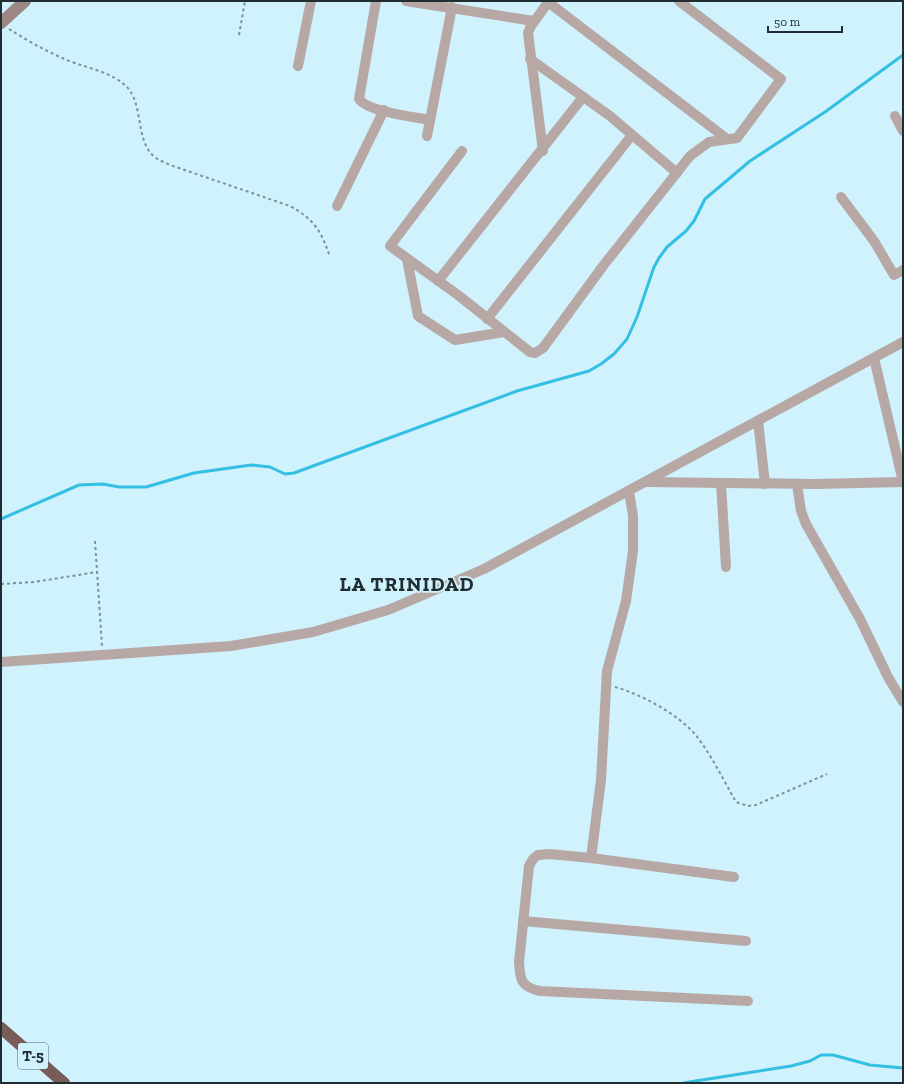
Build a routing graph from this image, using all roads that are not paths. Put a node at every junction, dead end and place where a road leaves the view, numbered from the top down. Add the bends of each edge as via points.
1 (25, 1) edge
2 (311, 1) edge
3 (376, 1) edge
4 (406, 1) edge
5 (549, 1) edge
6 (679, 1) edge
7 (452, 7) junction
8 (534, 21) junction
9 (4, 25) edge
10 (530, 59) junction
11 (298, 66) dead end
12 (583, 97) junction
13 (384, 110) junction
14 (895, 116) dead end
15 (430, 120) junction
16 (903, 131) edge
17 (632, 135) junction
18 (427, 136) dead end
19 (727, 139) junction
20 (543, 150) junction
21 (462, 152) dead end
22 (677, 173) junction
23 (841, 197) dead end
24 (338, 206) dead end
25 (407, 259) junction
26 (903, 270) edge
27 (438, 282) junction
28 (487, 319) junction
29 (504, 332) junction
30 (903, 342) edge
31 (874, 358) junction
32 (758, 421) junction
33 (646, 482) junction
34 (903, 482) edge
35 (721, 484) junction
36 (765, 484) junction
37 (797, 484) junction
38 (629, 491) junction
39 (726, 567) dead end
40 (1, 662) edge
41 (903, 702) edge
42 (591, 858) junction
43 (734, 877) dead end
44 (523, 921) junction
45 (746, 941) dead end
46 (748, 1001) dead end
47 (1, 1028) edge
48 (64, 1083) edge

1 - 9 street
2 - 11 street
3 - 13 street via 359,99 362,104
4 - 7 street
5 - 8 street
5 - 19 street
6 - 19 street via 781,79 737,138
7 - 8 street
7 - 15 street
8 - 10 street via 528,33
10 - 12 street
10 - 20 street
12 - 17 street
12 - 20 street
13 - 15 street
13 - 24 street
14 - 16 street
15 - 18 street
17 - 22 street
17 - 28 street
19 - 22 street via 709,142 699,148
20 - 27 street
21 - 25 street via 390,246
22 - 29 street via 603,266 543,348 533,354
23 - 26 street via 874,241 894,275
25 - 27 street
25 - 29 street via 418,316 455,340
27 - 28 street
28 - 29 street
30 - 31 street
31 - 32 street
31 - 34 street
32 - 33 street
32 - 36 street
33 - 35 street
33 - 38 street
34 - 37 street
35 - 36 street
35 - 39 street
36 - 37 street
37 - 41 street via 801,511 806,524
38 - 40 street via 484,569 388,610 313,632 231,646
38 - 42 street via 634,516 634,551 626,601 609,660 601,774
42 - 43 street
42 - 44 street via 549,854 533,859 529,866
44 - 45 street
44 - 46 street via 520,973 521,980 531,989
47 - 48 highway, T-5

